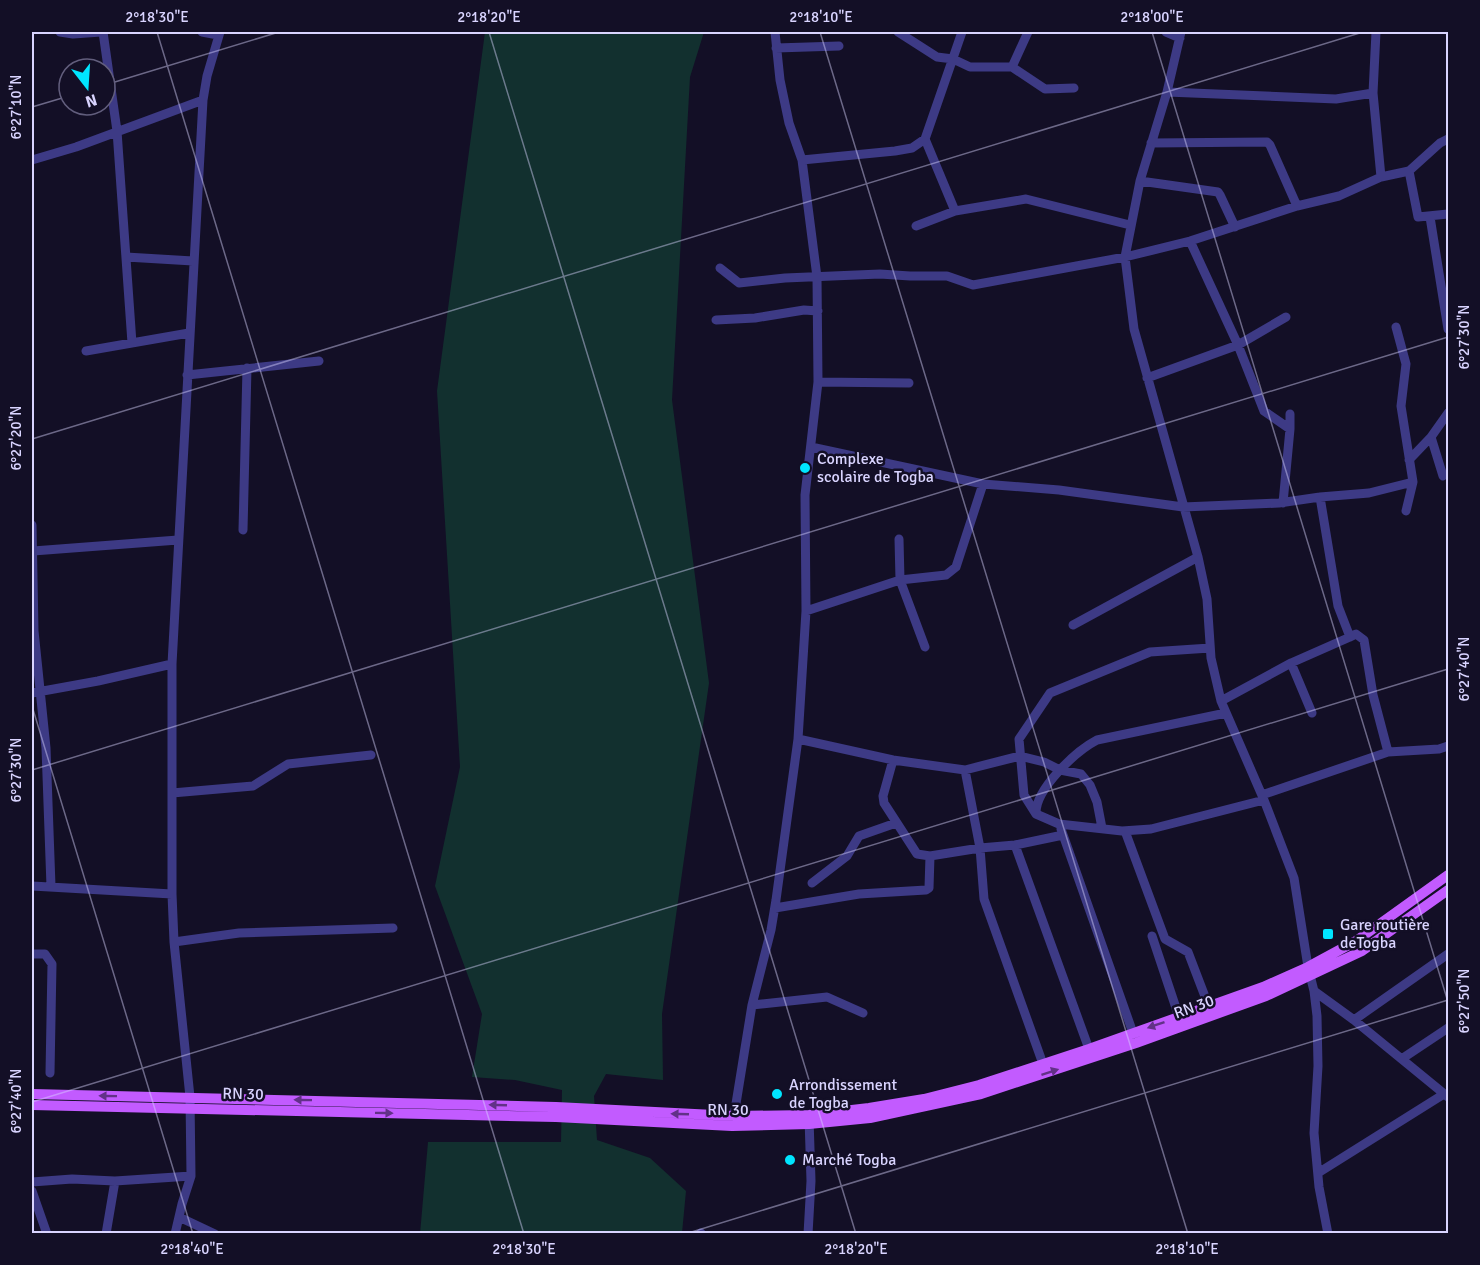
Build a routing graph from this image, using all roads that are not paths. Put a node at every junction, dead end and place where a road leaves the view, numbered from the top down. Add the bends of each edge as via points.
1 (60, 32) edge
2 (102, 32) edge
3 (202, 32) edge
4 (775, 32) edge
5 (898, 32) edge
6 (962, 32) edge
7 (1028, 32) edge
8 (1166, 32) edge
9 (1376, 32) edge
10 (219, 33) edge
11 (1181, 35) edge
12 (839, 46) dead end
13 (776, 48) junction
14 (953, 59) junction
15 (1012, 67) junction
16 (1074, 88) dead end
17 (1167, 92) junction
18 (1373, 93) junction
19 (202, 100) junction
20 (117, 131) junction
21 (925, 139) junction
22 (1449, 139) edge
23 (1151, 143) junction
24 (32, 160) edge
25 (802, 160) junction
26 (1409, 171) junction
27 (1381, 177) junction
28 (1140, 181) junction
29 (1297, 206) junction
30 (955, 211) junction
31 (1449, 214) edge
32 (1430, 217) junction
33 (1130, 225) junction
34 (916, 226) dead end
35 (1235, 227) junction
36 (1190, 241) junction
37 (126, 257) junction
38 (1125, 257) junction
39 (193, 261) junction
40 (720, 268) dead end
41 (817, 277) junction
42 (818, 311) junction
43 (1286, 317) dead end
44 (716, 320) dead end
45 (1396, 327) dead end
46 (1449, 329) edge
47 (189, 333) junction
48 (132, 343) junction
49 (1238, 345) junction
50 (86, 351) dead end
51 (319, 361) dead end
52 (247, 368) junction
53 (186, 375) junction
54 (1147, 378) junction
55 (818, 382) junction
56 (909, 383) dead end
57 (1449, 413) edge
58 (1290, 414) dead end
59 (1290, 429) junction
60 (1431, 437) junction
61 (811, 447) junction
62 (1409, 460) junction
63 (1443, 476) dead end
64 (1413, 482) junction
65 (983, 484) junction
66 (1320, 497) junction
67 (1283, 503) junction
68 (1183, 507) junction
69 (1406, 511) dead end
70 (32, 525) edge
71 (243, 530) dead end
72 (899, 538) dead end
73 (178, 540) junction
74 (33, 551) edge
75 (1198, 557) junction
76 (900, 580) junction
77 (806, 611) junction
78 (1072, 624) dead end
79 (33, 631) edge
80 (1350, 638) junction
81 (924, 647) dead end
82 (1210, 648) junction
83 (1291, 663) junction
84 (172, 664) junction
85 (35, 692) edge
86 (1221, 701) junction
87 (1226, 713) junction
88 (1312, 713) dead end
89 (798, 739) junction
90 (1449, 746) edge
91 (1388, 752) junction
92 (370, 755) dead end
93 (1020, 756) junction
94 (893, 760) junction
95 (965, 770) junction
96 (1060, 770) junction
97 (172, 793) junction
98 (1263, 797) junction
99 (1036, 814) junction
100 (896, 823) junction
101 (1059, 824) junction
102 (1102, 828) junction
103 (1125, 831) junction
104 (1063, 835) junction
105 (1015, 845) junction
106 (980, 848) junction
107 (930, 856) junction
108 (1449, 875) edge
109 (812, 883) dead end
110 (32, 886) edge
111 (51, 886) junction
112 (1449, 890) edge
113 (172, 894) junction
114 (775, 908) junction
115 (393, 928) dead end
116 (1152, 936) dead end
117 (174, 942) junction
118 (32, 954) edge
119 (1449, 954) edge
120 (1309, 972) junction
121 (1314, 991) junction
122 (752, 1005) junction
123 (1209, 1006) junction
124 (863, 1013) dead end
125 (1179, 1017) junction
126 (1354, 1020) junction
127 (1449, 1028) edge
128 (1133, 1034) junction
129 (1089, 1049) junction
130 (1402, 1058) junction
131 (1043, 1064) junction
132 (50, 1073) dead end
133 (32, 1094) edge
134 (1446, 1095) edge
135 (190, 1102) junction
136 (32, 1105) edge
137 (599, 1114) junction
138 (734, 1116) junction
139 (809, 1120) junction
140 (1318, 1173) junction
141 (191, 1176) junction
142 (115, 1181) junction
143 (32, 1182) edge
144 (32, 1191) edge
145 (179, 1217) junction
146 (46, 1233) edge
147 (106, 1233) edge
148 (175, 1233) edge
149 (215, 1233) edge
150 (808, 1233) edge
151 (1328, 1233) edge

1 - 2 street
2 - 20 street
3 - 10 street
4 - 13 street
5 - 14 street via 937,57
6 - 14 street
7 - 15 street
8 - 11 street
9 - 18 street
10 - 19 street
11 - 17 street
12 - 13 street
13 - 25 street via 789,123
14 - 15 street via 970,67
14 - 21 street
15 - 16 street via 1045,90
17 - 18 street via 1336,99
17 - 23 street
18 - 27 street
19 - 20 street
19 - 39 street
20 - 24 street
20 - 37 street
21 - 25 street via 912,148 895,151
21 - 30 street
22 - 26 street via 1440,142
23 - 28 street
23 - 29 street via 1267,142
25 - 41 street
26 - 27 street
26 - 32 street via 1417,215
27 - 29 street via 1340,196
28 - 33 street
28 - 35 street via 1218,192
29 - 35 street
30 - 33 street via 1026,199
30 - 34 street
31 - 32 street
32 - 46 street
33 - 38 street
35 - 36 street
36 - 38 street
36 - 49 street
37 - 39 street
37 - 48 street
38 - 41 street via 973,285 947,276
38 - 54 street via 1134,329
39 - 47 street
40 - 41 street via 740,283
41 - 42 street
42 - 44 street
42 - 55 street
43 - 49 street
45 - 62 street via 1407,364 1401,406
47 - 48 street
47 - 53 street
48 - 50 street
49 - 54 street
49 - 59 street via 1264,411
51 - 52 street
52 - 53 street
52 - 71 street
53 - 73 street
54 - 68 street
55 - 56 street
55 - 61 street
57 - 60 street
58 - 59 street
59 - 67 street
60 - 62 street
60 - 63 street
61 - 65 street
61 - 77 street via 805,495
62 - 64 street
64 - 66 street via 1369,493
64 - 69 street
65 - 68 street
65 - 76 street via 956,567 946,575
66 - 67 street
66 - 80 street via 1338,606
67 - 68 street
68 - 75 street
70 - 74 street
72 - 76 street
73 - 74 street
73 - 84 street
74 - 79 street
75 - 78 street
75 - 82 street via 1207,599
76 - 77 street
76 - 81 street
77 - 89 street
79 - 85 street
80 - 83 street
80 - 91 street via 1356,634 1364,640
82 - 86 street
82 - 93 street via 1150,652 1050,693 1019,736
83 - 86 street
83 - 88 street
84 - 85 street
84 - 97 street
85 - 111 street via 46,748
86 - 87 street
87 - 96 street via 1097,740
87 - 98 street
89 - 94 street
89 - 114 street
90 - 91 street
91 - 98 street
92 - 97 street via 288,764 253,786
93 - 95 street
93 - 96 street
93 - 99 street via 1024,795
94 - 95 street
94 - 100 street via 883,796
95 - 106 street
96 - 99 street via 1038,801
96 - 102 street via 1081,774 1090,784
97 - 113 street
98 - 103 street via 1150,829
98 - 120 street via 1294,878
99 - 101 street
100 - 107 street via 917,854
100 - 109 street via 859,836 846,856
101 - 102 street
101 - 104 street
102 - 103 street
103 - 123 street via 1165,939 1188,952
104 - 105 street
104 - 128 street
105 - 106 street
105 - 129 street
106 - 107 street
106 - 131 street via 984,899
107 - 114 street via 926,890 859,894
108 - 120 main road, RN 30
110 - 111 street
111 - 113 street
112 - 120 main road, RN 30 / RN 30 via 1362,951
113 - 117 street
114 - 122 street
115 - 117 street via 239,933
116 - 125 street
117 - 135 street
118 - 132 street via 45,954 52,964
119 - 126 street
120 - 121 street
120 - 123 main road, RN 30
139 -> 120 main road, RN 30 / RN 30 via 870,1118 981,1094 1212,1017 1266,996
121 - 126 street
121 - 140 street via 1318,1043 1314,1133
122 - 124 street via 827,997
122 - 138 street
123 - 125 main road, RN 30
125 -> 128 main road, RN 30
126 - 130 street
127 - 130 street
128 - 129 main road, RN 30
129 - 131 main road, RN 30
130 - 134 street
131 - 139 main road, RN 30 via 924,1099
135 -> 133 main road, RN 30
134 - 140 street
135 - 136 main road, RN 30
135 - 137 main road, RN 30 / RN 30
135 - 141 street
138 -> 137 main road, RN 30
137 - 139 main road, RN 30 / RN 30 via 732,1126
138 - 139 main road, RN 30
139 - 150 street
140 - 151 street
141 - 142 street
141 - 145 street
142 - 143 street
142 - 147 street
144 - 146 street
145 - 148 street
145 - 149 street

